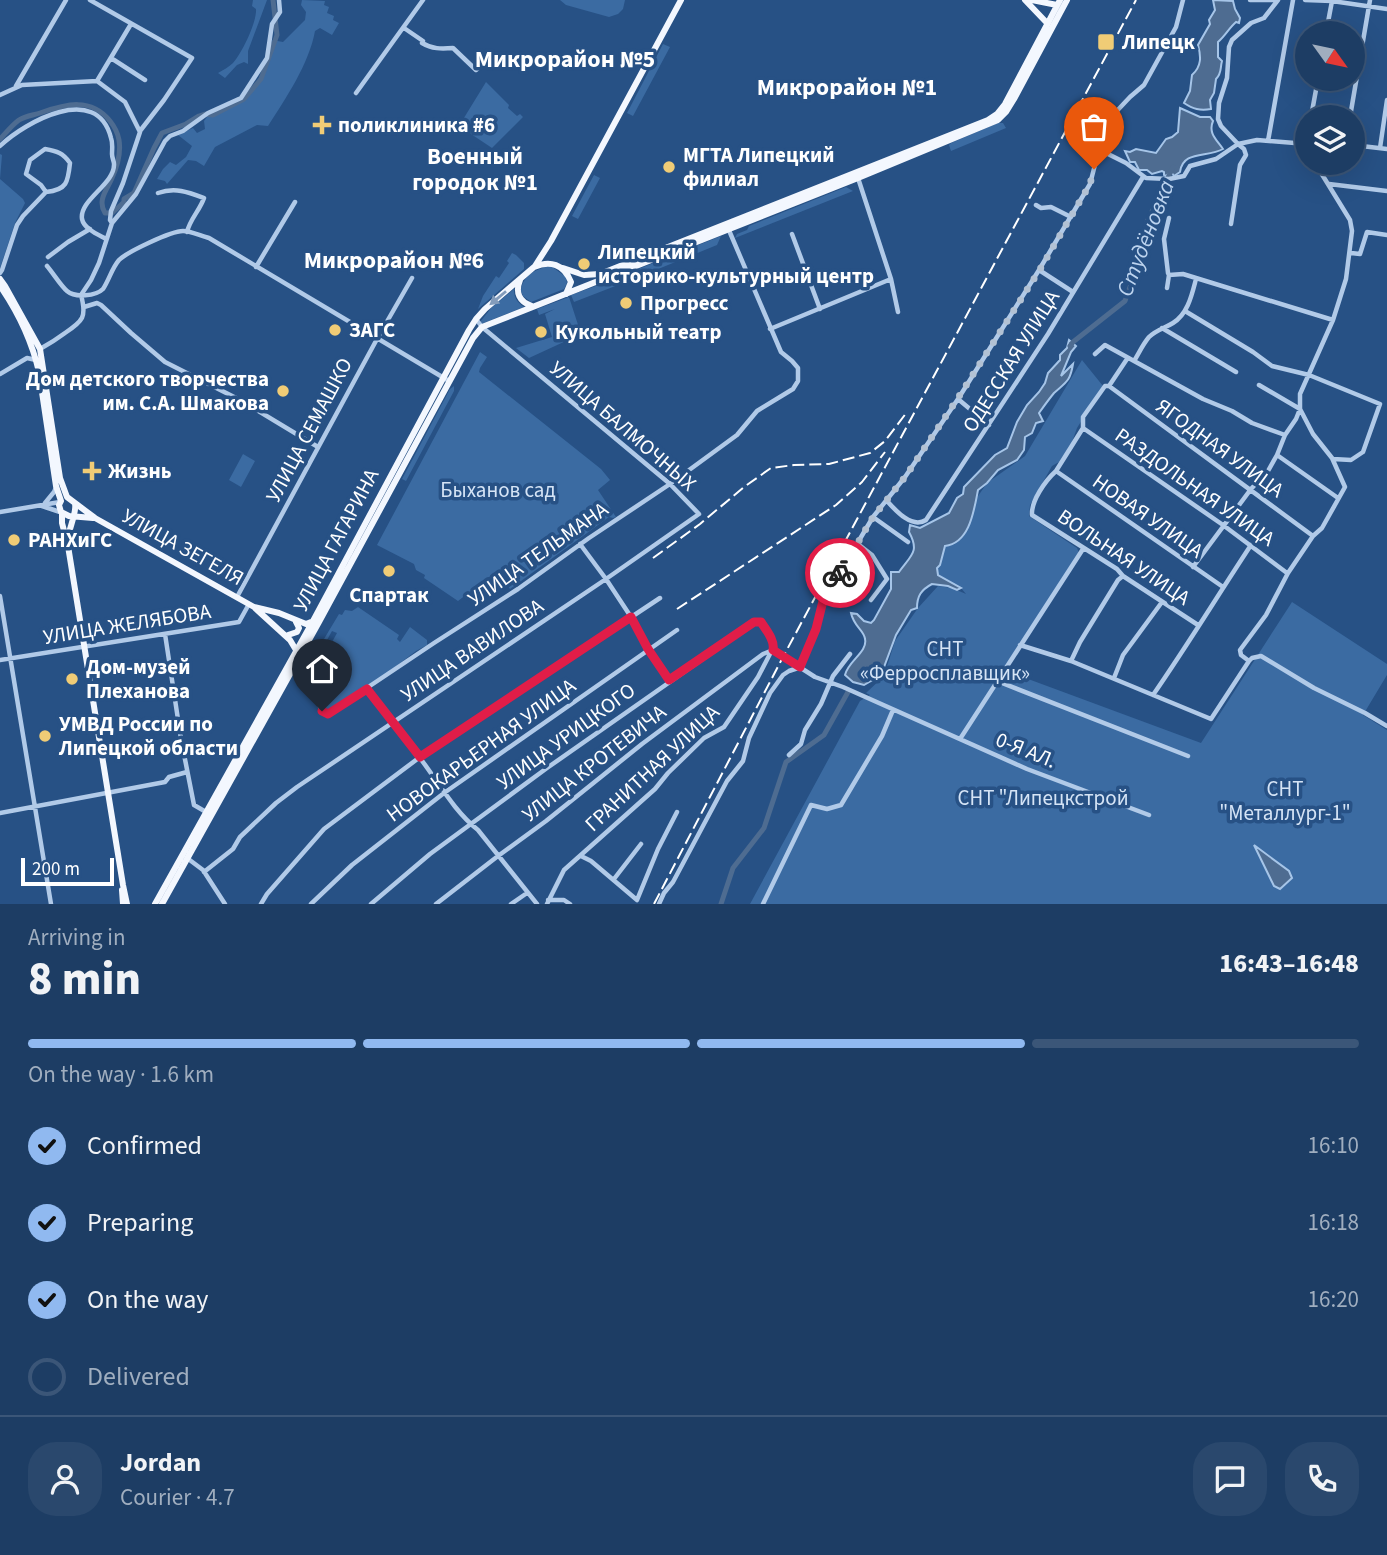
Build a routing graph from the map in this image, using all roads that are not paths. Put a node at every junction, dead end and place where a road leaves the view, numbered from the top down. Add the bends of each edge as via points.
1 (66, 0) edge
2 (90, 0) edge
3 (279, 0) edge
4 (423, 0) edge
5 (681, 0) edge
6 (1067, 0) edge
7 (1183, 0) edge
8 (1250, 0) edge
9 (1276, 0) edge
10 (1293, 0) edge
11 (1305, 0) edge
12 (1028, 1) edge
13 (1332, 1) edge
14 (1058, 2) edge
15 (1044, 3) junction
16 (1369, 3) edge
17 (1387, 9) edge
18 (1038, 13) junction
19 (1060, 13) junction
20 (1056, 20) junction
21 (1328, 21) edge
22 (1047, 23) junction
23 (131, 24) junction
24 (404, 28) junction
25 (111, 58) junction
26 (488, 61) dead end
27 (145, 80) dead end
28 (97, 81) junction
29 (15, 87) junction
30 (356, 93) dead end
31 (1123, 94) dead end
32 (0, 95) edge
33 (1130, 97) junction
34 (1387, 100) edge
35 (1352, 105) edge
36 (140, 132) junction
37 (1268, 141) junction
38 (1295, 143) edge
39 (1238, 144) junction
40 (0, 146) edge
41 (1365, 146) edge
42 (927, 147) junction
43 (1380, 148) junction
44 (1387, 149) edge
45 (1098, 154) junction
46 (1323, 175) edge
47 (1143, 177) junction
48 (858, 178) junction
49 (1328, 183) junction
50 (1387, 191) edge
51 (46, 192) junction
52 (158, 193) dead end
53 (295, 202) dead end
54 (1037, 205) dead end
55 (1070, 217) junction
56 (1169, 218) dead end
57 (112, 223) junction
58 (1231, 224) dead end
59 (728, 227) junction
60 (90, 229) junction
61 (187, 232) junction
62 (792, 233) dead end
63 (1387, 235) edge
64 (106, 239) junction
65 (551, 241) junction
66 (1350, 253) junction
67 (48, 257) dead end
68 (47, 266) dead end
69 (559, 266) junction
70 (256, 267) junction
71 (534, 267) junction
72 (1039, 271) junction
73 (0, 273) edge
74 (1170, 275) junction
75 (412, 278) dead end
76 (521, 278) junction
77 (0, 279) edge
78 (891, 279) junction
79 (1196, 279) junction
80 (0, 286) edge
81 (1167, 288) dead end
82 (1073, 292) junction
83 (81, 295) junction
84 (565, 295) junction
85 (84, 307) junction
86 (533, 307) junction
87 (820, 309) junction
88 (1185, 311) junction
89 (898, 312) dead end
90 (476, 319) junction
91 (1333, 320) junction
92 (494, 322) junction
93 (482, 327) junction
94 (1161, 327) junction
95 (770, 329) junction
96 (494, 335) junction
97 (377, 339) junction
98 (31, 344) junction
99 (40, 349) junction
100 (1095, 354) dead end
101 (27, 358) junction
102 (1127, 359) junction
103 (37, 360) junction
104 (1133, 361) junction
105 (1236, 372) dead end
106 (0, 374) edge
107 (1309, 375) junction
108 (446, 380) junction
109 (1259, 385) dead end
110 (1109, 386) junction
111 (958, 398) junction
112 (1300, 409) junction
113 (989, 425) junction
114 (1083, 428) junction
115 (1285, 435) junction
116 (318, 447) junction
117 (1277, 455) junction
118 (405, 457) junction
119 (1332, 458) junction
120 (1056, 471) junction
121 (670, 484) junction
122 (56, 486) junction
123 (1251, 489) junction
124 (1338, 498) junction
125 (887, 501) junction
126 (60, 502) junction
127 (72, 502) junction
128 (42, 505) junction
129 (82, 508) junction
130 (0, 512) edge
131 (61, 512) junction
132 (699, 514) joint
133 (74, 515) junction
134 (873, 517) junction
135 (95, 518) junction
136 (1223, 525) junction
137 (1313, 536) junction
138 (908, 542) dead end
139 (580, 544) junction
140 (858, 544) junction
141 (1251, 545) junction
142 (68, 546) junction
143 (1083, 549) junction
144 (1193, 567) junction
145 (1287, 573) junction
146 (1123, 576) junction
147 (606, 579) junction
148 (1223, 587) junction
149 (0, 596) edge
150 (237, 597) junction
151 (660, 598) dead end
152 (871, 600) dead end
153 (1162, 602) junction
154 (252, 606) junction
155 (279, 613) junction
156 (631, 617) junction
157 (295, 620) junction
158 (313, 621) junction
159 (1198, 625) junction
160 (275, 627) junction
161 (677, 630) dead end
162 (165, 634) junction
163 (288, 635) junction
164 (310, 638) junction
165 (301, 642) junction
166 (1020, 645) junction
167 (84, 647) junction
168 (648, 649) junction
169 (773, 650) junction
170 (296, 651) junction
171 (850, 654) dead end
172 (10, 659) junction
173 (0, 660) edge
174 (297, 661) junction
175 (1072, 661) junction
176 (1249, 661) junction
177 (800, 667) junction
178 (1114, 677) junction
179 (669, 680) junction
180 (997, 681) junction
181 (831, 682) junction
182 (367, 689) junction
183 (1153, 695) junction
184 (893, 710) junction
185 (393, 723) junction
186 (1387, 726) edge
187 (960, 739) junction
188 (789, 755) dead end
189 (1188, 756) dead end
190 (420, 757) junction
191 (187, 772) junction
192 (108, 793) junction
193 (444, 793) junction
194 (35, 807) junction
195 (206, 812) junction
196 (677, 812) dead end
197 (0, 813) edge
198 (1149, 815) dead end
199 (470, 824) junction
200 (642, 844) dead end
201 (186, 855) junction
202 (498, 856) junction
203 (581, 856) junction
204 (204, 872) junction
205 (614, 880) junction
206 (527, 893) junction
207 (548, 902) edge
208 (51, 904) edge
209 (125, 904) edge
210 (155, 904) edge
211 (162, 904) edge
212 (225, 904) edge
213 (261, 904) edge
214 (311, 904) edge
215 (371, 904) edge
216 (436, 904) edge
217 (511, 904) edge
218 (537, 904) edge
219 (570, 904) edge
220 (659, 904) edge
221 (763, 904) edge

1 - 29 street
2 - 23 street
3 - 57 street via 267,58 243,95 170,136 136,194
4 - 24 street
5 - 65 main road
6 - 19 main road
7 - 33 street via 1176,27 1144,85
8 - 9 street
9 - 39 street via 1264,18 1251,23 1229,47 1218,119
10 - 37 street
11 - 13 street
12 - 15 main road
12 - 18 main road
13 - 16 street
13 - 21 street
14 - 15 main road
14 - 19 main road
14 - 22 main road
15 - 18 main road via 1044,10
16 - 17 street
16 - 35 street
18 - 22 main road
19 - 20 main road
20 - 22 main road
20 - 42 main road via 998,120
22 - 42 main road via 997,114
23 - 25 street
23 - 36 street via 192,58
24 - 26 street via 428,47 453,48 477,70
24 - 30 street
25 - 27 street
25 - 28 street
28 - 29 street
28 - 36 street via 125,102
29 - 32 street
31 - 33 street
33 - 45 street via 1114,114
34 - 43 street
36 - 57 street via 110,213
37 - 38 street
37 - 39 street
39 - 47 street via 1216,159 1190,166 1184,176
39 - 58 street via 1246,155 1240,165
40 - 60 street via 35,121 63,111 89,111 102,120 111,136 114,165 83,213 83,222
41 - 43 street
42 - 48 main road
42 - 59 main road
43 - 44 street
45 - 47 street via 1104,152
45 - 55 street via 1090,184
46 - 49 street
47 - 82 street, ОДЕССКАЯ УЛИЦА
48 - 59 main road
48 - 78 street
49 - 50 street
49 - 66 street via 1350,220
51 - 51 street via 65,185 70,163 62,154 45,149 30,160 26,174
51 - 73 street via 17,225
52 - 61 street via 182,190 204,198
53 - 70 street
54 - 55 street
55 - 72 street
56 - 74 street via 1164,239
57 - 64 street
59 - 69 main road via 600,274 584,275
59 - 84 main road
59 - 95 street
60 - 64 street
60 - 67 street
61 - 70 street via 209,238
61 - 83 street via 159,238 120,260 103,289
62 - 87 street
63 - 66 street via 1367,232 1360,254
64 - 83 street
65 - 69 main road via 550,253
65 - 71 main road
66 - 91 street
68 - 83 street via 67,291
69 - 71 main road
69 - 84 main road via 571,282
70 - 97 street
71 - 76 main road
72 - 82 street
72 - 111 street
74 - 79 street
74 - 81 street
75 - 97 street, УЛИЦА СЕМАШКО
76 - 86 main road via 519,296
76 -> 90 main road, УЛИЦА ГАГАРИНА
77 - 99 main road
78 - 87 street
78 - 89 street
79 - 88 street
79 - 91 street
80 - 98 main road
82 - 113 street, ОДЕССКАЯ УЛИЦА
83 - 85 street
84 - 86 main road
85 - 99 street via 79,323
85 - 116 street via 102,304 165,362
86 - 92 main road
87 - 95 street
88 - 94 street via 1172,324
88 - 107 street via 1272,366
90 - 93 street, УЛИЦА БАЛМОЧНЫХ
90 - 108 main road, УЛИЦА ГАГАРИНА
91 - 107 street
92 - 93 main road
92 - 96 street
93 - 96 street, УЛИЦА БАЛМОЧНЫХ
93 - 108 main road, УЛИЦА ГАГАРИНА
94 - 104 street
94 - 105 street
95 - 121 street, УЛИЦА ТЕЛЬМАНА via 781,352 798,368 793,389 757,411 737,435
96 - 121 street, УЛИЦА БАЛМОЧНЫХ
97 - 108 street
97 - 116 street, УЛИЦА СЕМАШКО
98 - 101 street
98 - 103 main road
99 - 127 main road via 61,483
100 - 102 street via 1105,345
101 - 103 street
101 - 106 street
102 - 104 street
102 - 110 street
103 - 122 main road
104 - 115 street via 1252,423
107 - 112 street via 1300,394
107 - 119 street via 1380,404 1363,452 1350,460
108 - 118 main road, УЛИЦА ГАГАРИНА
109 - 112 street
110 - 114 street via 1083,417
110 - 123 street, ЯГОДНАЯ УЛИЦА
111 - 113 street
111 - 125 street
112 - 115 street
112 - 119 street
113 - 125 street, ОДЕССКАЯ УЛИЦА via 923,522 910,521
114 - 120 street
114 - 136 street, РАЗДОЛЬНАЯ УЛИЦА
115 - 117 street
116 - 150 street, УЛИЦА СЕМАШКО
117 - 123 street
117 - 124 street
118 - 158 main road, УЛИЦА ГАГАРИНА
118 - 164 main road, УЛИЦА ГАГАРИНА
119 - 124 street via 1345,487
120 - 143 street, ВОЛЬНАЯ УЛИЦА via 1032,505 1032,515
120 - 144 street, НОВАЯ УЛИЦА
121 - 132 street, УЛИЦА БАЛМОЧНЫХ
121 - 139 street, УЛИЦА ТЕЛЬМАНА
122 - 126 main road
122 - 128 street
123 - 136 street
123 - 137 street, ЯГОДНАЯ УЛИЦА
124 - 137 street
125 - 134 street
126 - 127 main road
126 - 128 street
126 - 131 main road
127 - 129 main road, УЛИЦА ЗЕГЕЛЯ
127 - 133 main road
128 - 130 street
128 - 131 street
129 - 133 main road
129 - 135 main road, УЛИЦА ЗЕГЕЛЯ
131 - 133 main road
131 - 142 main road
132 - 147 street, УЛИЦА ВАВИЛОВА
133 - 135 main road, УЛИЦА ЗЕГЕЛЯ
133 - 142 main road
134 - 138 street
134 - 140 street
135 - 150 main road, УЛИЦА ЗЕГЕЛЯ
136 - 141 street, РАЗДОЛЬНАЯ УЛИЦА
136 - 144 street
137 - 145 street
139 - 147 street
139 - 182 street, УЛИЦА ТЕЛЬМАНА
140 - 152 street via 872,555 887,579
140 - 177 street via 823,601
141 - 145 street, РАЗДОЛЬНАЯ УЛИЦА
141 - 148 street
142 - 167 main road
143 - 146 street, ВОЛЬНАЯ УЛИЦА
143 - 166 street
144 - 148 street, НОВАЯ УЛИЦА
145 - 176 street via 1266,615 1240,650
146 - 153 street, ВОЛЬНАЯ УЛИЦА
146 - 175 street
147 - 156 street
147 - 185 street, УЛИЦА ВАВИЛОВА
148 - 159 street
149 - 172 street
150 - 154 main road, УЛИЦА ЗЕГЕЛЯ
151 - 156 street
153 - 159 street, ВОЛЬНАЯ УЛИЦА
153 - 178 street via 1123,655
154 - 155 main road
154 - 160 main road
154 - 162 street, УЛИЦА ЖЕЛЯБОВА via 239,622
155 - 157 main road
155 - 160 main road via 273,618
156 - 168 street
156 - 190 street
157 - 158 main road
157 - 163 main road via 299,628
158 - 165 main road, УЛИЦА ГАГАРИНА
159 - 183 street
160 - 163 main road
160 - 170 main road
161 - 168 street, НОВОКАРЬЕРНАЯ УЛИЦА
162 - 167 street, УЛИЦА ЖЕЛЯБОВА
162 - 191 street
163 - 165 main road
164 - 165 main road
164 - 174 main road, УЛИЦА ГАГАРИНА
165 - 170 main road, УЛИЦА ГАГАРИНА
166 - 175 street
166 - 180 street
167 - 172 street, УЛИЦА ЖЕЛЯБОВА
167 - 192 main road
168 - 179 street
168 - 193 street, НОВОКАРЬЕРНАЯ УЛИЦА
169 - 177 street, 0-Я АЛ.
169 - 179 street, УЛИЦА УРИЦКОГО via 761,622 754,622
169 - 202 street, УЛИЦА КРОТЕВИЧА
169 - 203 street, ГРАНИТНАЯ УЛИЦА via 724,727 704,738
170 - 174 main road
170 - 195 main road, УЛИЦА ГАГАРИНА
171 - 181 street
172 - 173 street, УЛИЦА ЖЕЛЯБОВА
172 - 194 street
174 - 182 street, УЛИЦА ТЕЛЬМАНА via 322,711 328,714
174 - 201 main road, УЛИЦА ГАГАРИНА
175 - 178 street
176 - 183 street via 1211,719
176 - 186 street via 1261,656
177 - 181 street, 0-Я АЛ.
177 - 220 street via 783,675 770,692 743,761 727,781
178 - 183 street
179 - 199 street, УЛИЦА УРИЦКОГО
180 - 187 street
180 - 189 street
181 - 184 street, 0-Я АЛ.
181 - 188 street via 801,744
182 - 185 street
184 - 187 street, 0-Я АЛ.
184 - 221 street via 841,805 827,809 811,805
185 - 190 street
185 - 204 street, УЛИЦА ВАВИЛОВА via 276,803
187 - 198 street, 0-Я АЛ.
190 - 193 street
190 - 213 street via 324,829
191 - 192 street via 165,782
191 - 195 street via 194,805
192 - 194 street
192 - 209 main road
193 - 199 street
193 - 214 street, НОВОКАРЬЕРНАЯ УЛИЦА via 352,865
194 - 197 street
194 - 208 street
195 - 201 main road, УЛИЦА ГАГАРИНА
196 - 205 street via 637,900
199 - 202 street
199 - 215 street, УЛИЦА УРИЦКОГО
200 - 205 street
201 - 204 street
201 - 210 main road, УЛИЦА ГАГАРИНА
201 - 211 main road, УЛИЦА ГАГАРИНА
202 - 206 street
202 - 216 street, УЛИЦА КРОТЕВИЧА
203 - 205 street
203 - 207 street, ГРАНИТНАЯ УЛИЦА via 564,870
204 - 212 street
206 - 217 street
206 - 218 street
207 - 219 street

